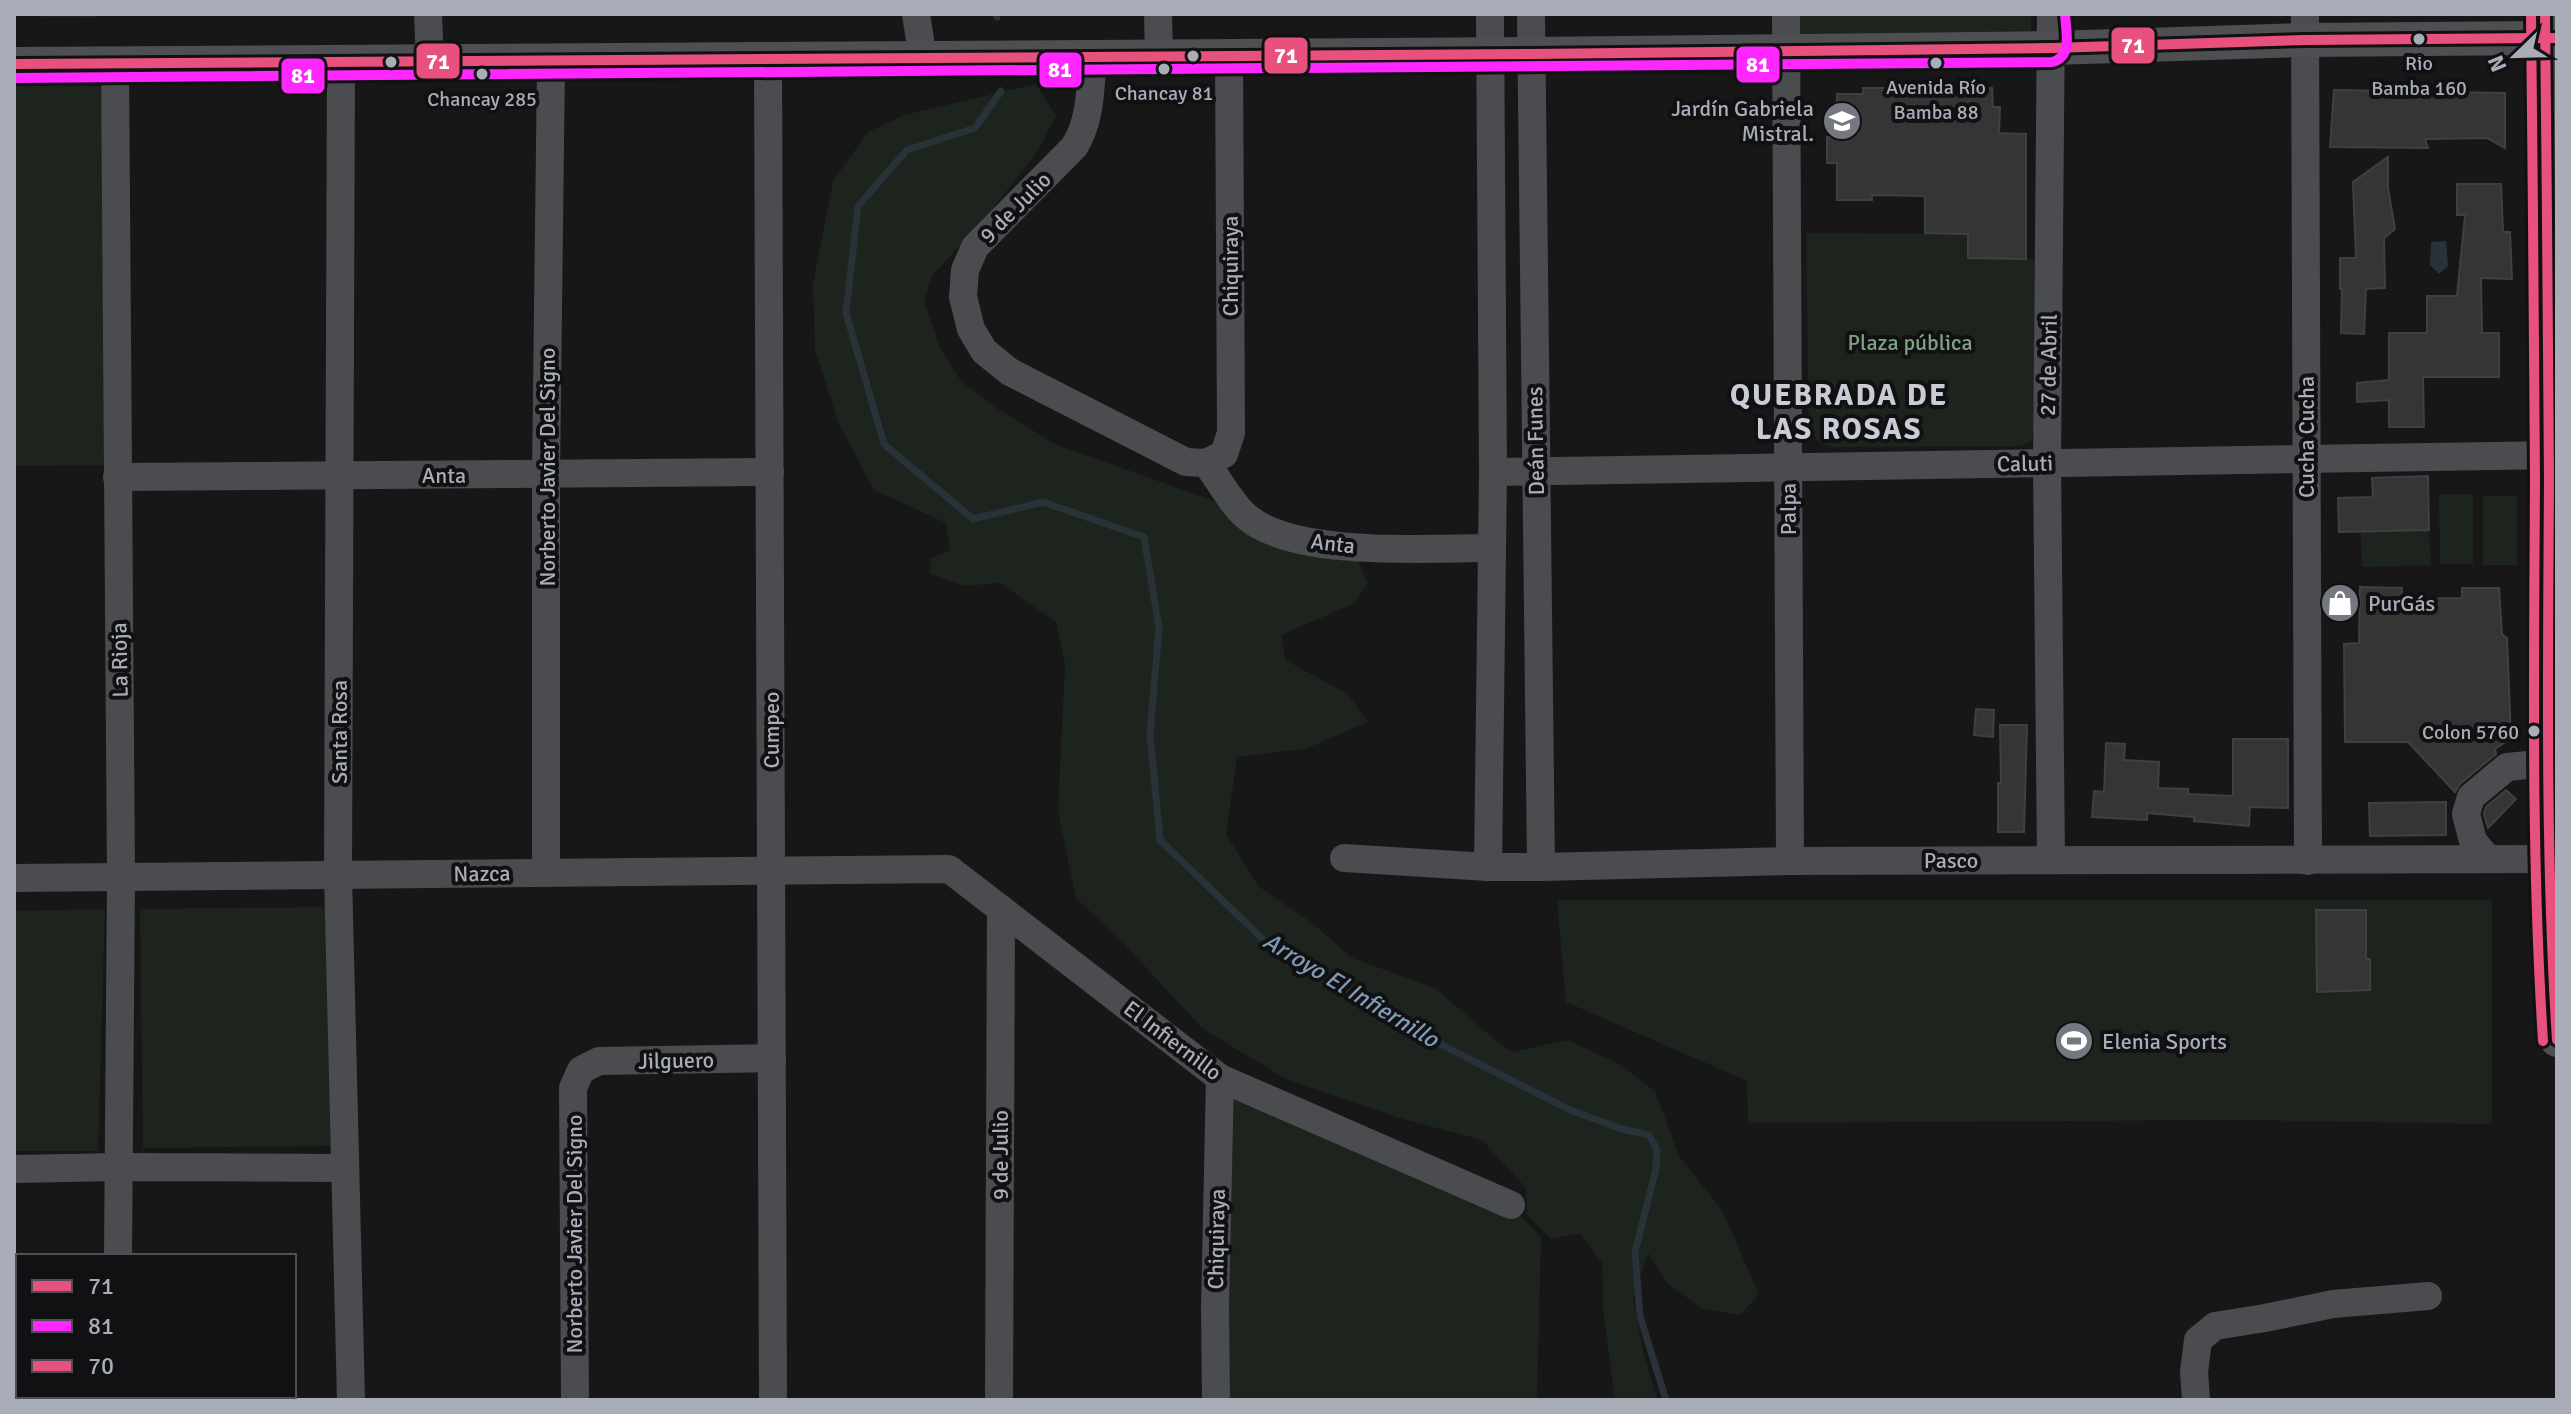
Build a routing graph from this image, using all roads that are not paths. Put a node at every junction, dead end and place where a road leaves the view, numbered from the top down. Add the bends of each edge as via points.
1 (428, 14) edge
2 (916, 14) edge
3 (1158, 14) edge
4 (1490, 14) edge
5 (1531, 14) edge
6 (1786, 14) edge
7 (2051, 14) edge
8 (2305, 27) edge
9 (2549, 30) edge
10 (2052, 48) junction
11 (1786, 50) junction
12 (1490, 53) junction
13 (1531, 54) junction
14 (1159, 56) junction
15 (1229, 56) junction
16 (1093, 57) junction
17 (923, 59) junction
18 (768, 60) junction
19 (551, 62) junction
20 (341, 63) junction
21 (430, 63) junction
22 (14, 64) edge
23 (115, 65) junction
24 (2553, 455) edge
25 (2305, 459) junction
26 (1206, 463) junction
27 (2047, 463) junction
28 (1788, 467) junction
29 (1536, 471) junction
30 (770, 472) junction
31 (1493, 472) junction
32 (546, 474) junction
33 (339, 475) junction
34 (117, 477) junction
35 (1492, 548) junction
36 (2548, 763) junction
37 (1344, 858) dead end
38 (2488, 859) junction
39 (2554, 859) edge
40 (2051, 860) junction
41 (1790, 861) junction
42 (2308, 861) junction
43 (1488, 867) junction
44 (1541, 867) junction
45 (949, 869) joint
46 (771, 871) junction
47 (546, 873) junction
48 (338, 875) junction
49 (121, 877) junction
50 (14, 878) edge
51 (1001, 909) junction
52 (2557, 1040) edge
53 (772, 1058) junction
54 (581, 1070) joint
55 (1220, 1078) junction
56 (119, 1167) junction
57 (344, 1168) junction
58 (14, 1169) edge
59 (1511, 1205) dead end
60 (118, 1254) edge
61 (2428, 1296) dead end
62 (351, 1400) edge
63 (575, 1400) edge
64 (773, 1400) edge
65 (999, 1400) edge
66 (1216, 1400) edge
67 (2196, 1400) edge

1 - 21 street
2 - 17 street
3 - 14 street
4 - 12 street, Deán Funes
5 - 13 street, Deán Funes
6 - 11 street, Palpa
7 - 10 street, 27 de Abril
8 - 9 main road
8 - 10 main road
8 - 25 street, Cucha Cucha
9 - 24 main road
10 - 11 main road
10 - 27 street, 27 de Abril
11 - 13 main road
11 - 28 street, Palpa
12 - 13 main road
12 - 15 main road
12 - 31 street, Deán Funes
13 - 29 street, Deán Funes
14 - 15 main road
14 - 16 main road
15 - 26 street, Chiquiraya via 1231,433 1224,454
16 - 17 main road
16 - 26 street, 9 de Julio via 1083,134 975,247 965,270 963,297 971,329 984,351 1010,372 1186,462
17 - 18 main road
18 - 19 main road
18 - 30 street, Cumpeo
19 - 21 main road
19 - 32 street, Norberto Javier Del Signo
20 - 21 main road
20 - 23 main road
20 - 33 street, Santa Rosa
22 - 23 main road
23 - 34 street, La Rioja
24 - 25 street, Caluti
24 - 36 main road
25 - 27 street, Caluti
25 - 42 street, Cucha Cucha
26 - 35 street, Anta via 1246,516 1274,533 1336,547
27 - 28 street, Caluti
27 - 40 street, 27 de Abril
28 - 29 street, Caluti
28 - 41 street, Palpa
29 - 31 street, Caluti
29 - 44 street, Deán Funes
30 - 32 street, Anta
30 - 46 street, Cumpeo
31 - 35 street, Deán Funes
32 - 33 street, Anta
32 - 47 street, Norberto Javier Del Signo
33 - 34 street, Anta
33 - 48 street, Santa Rosa
34 - 49 street, La Rioja
35 - 43 street, Deán Funes
36 - 38 street via 2507,767 2471,797 2466,814 2473,841
36 - 39 main road
37 - 43 street, Pasco
38 - 39 street, Pasco
38 - 42 street, Pasco
39 - 52 main road via 2551,949
40 - 41 street, Pasco
40 - 42 street, Pasco
41 - 44 street, Pasco
43 - 44 street, Pasco
45 - 46 street, Nazca
45 - 51 street, El Infiernillo
46 - 47 street, Nazca
46 - 53 street, Cumpeo
47 - 48 street, Nazca
48 - 49 street, Nazca
48 - 57 street, Santa Rosa
49 - 50 street, Nazca
49 - 56 street, La Rioja
51 - 55 street, El Infiernillo
51 - 65 street, 9 de Julio
53 - 54 street, Jilguero via 599,1061
53 - 64 street, Cumpeo
54 - 63 street, Norberto Javier Del Signo via 573,1088
55 - 59 street, El Infiernillo
55 - 66 street, Chiquiraya
56 - 57 street
56 - 58 street
56 - 60 street, La Rioja
57 - 62 street, Santa Rosa
61 - 67 street via 2333,1304 2215,1326 2198,1340

